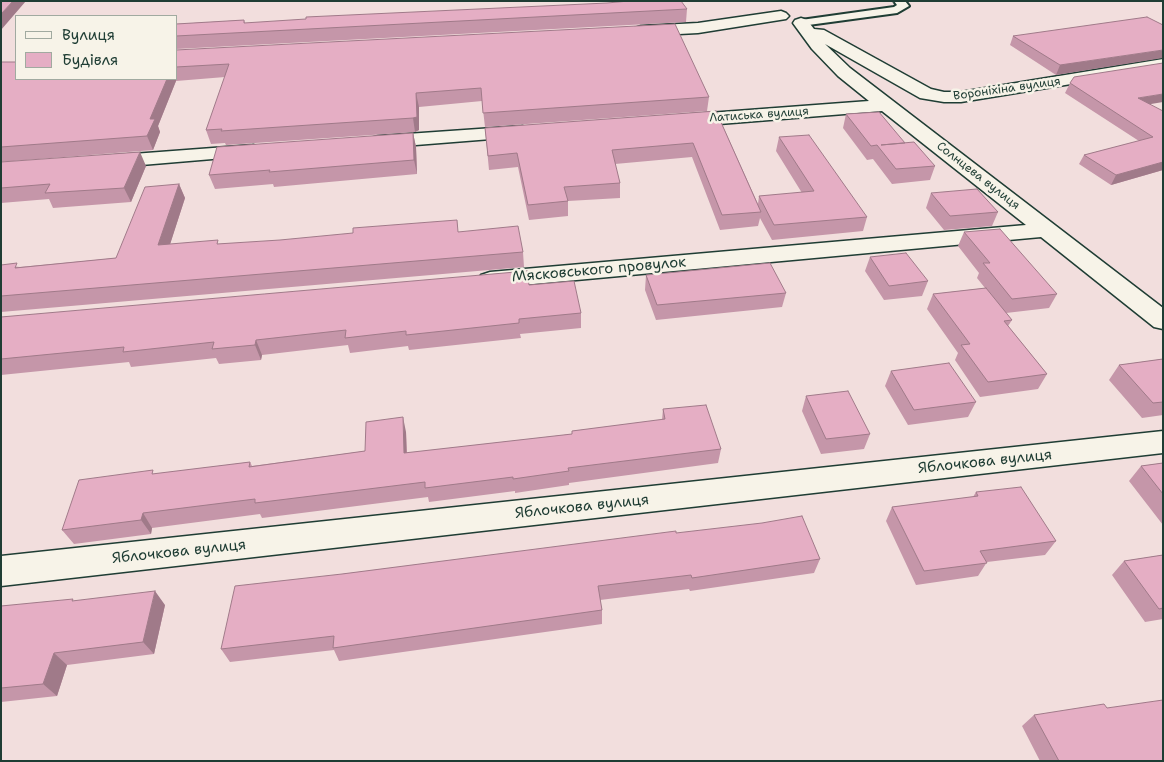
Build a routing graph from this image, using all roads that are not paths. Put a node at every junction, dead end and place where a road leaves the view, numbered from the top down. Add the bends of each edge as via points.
1 (899, 1) edge
2 (759, 5) dead end
3 (781, 16) junction
4 (801, 24) junction
5 (629, 32) edge
6 (1163, 64) edge
7 (887, 105) junction
8 (665, 122) edge
9 (536, 131) edge
10 (358, 144) edge
11 (269, 150) edge
12 (90, 163) edge
13 (1047, 230) junction
14 (469, 282) edge
15 (1163, 321) edge
16 (1163, 442) edge
17 (1, 571) edge

1 - 4 lane via 903,6 897,10
2 - 3 street
3 - 4 street, Вороніхіна вулиця
3 - 5 street via 698,28
4 - 6 street, Вороніхіна вулиця via 926,94 944,97 961,97
4 - 7 street, Солнцева вулиця via 844,72
7 - 8 street, Латиська вулиця
7 - 13 street, Солнцева вулиця
9 - 10 street
11 - 12 street
13 - 14 street, Мясковського провулок
13 - 15 street, Солнцева вулиця
16 - 17 street, Яблочкова вулиця

